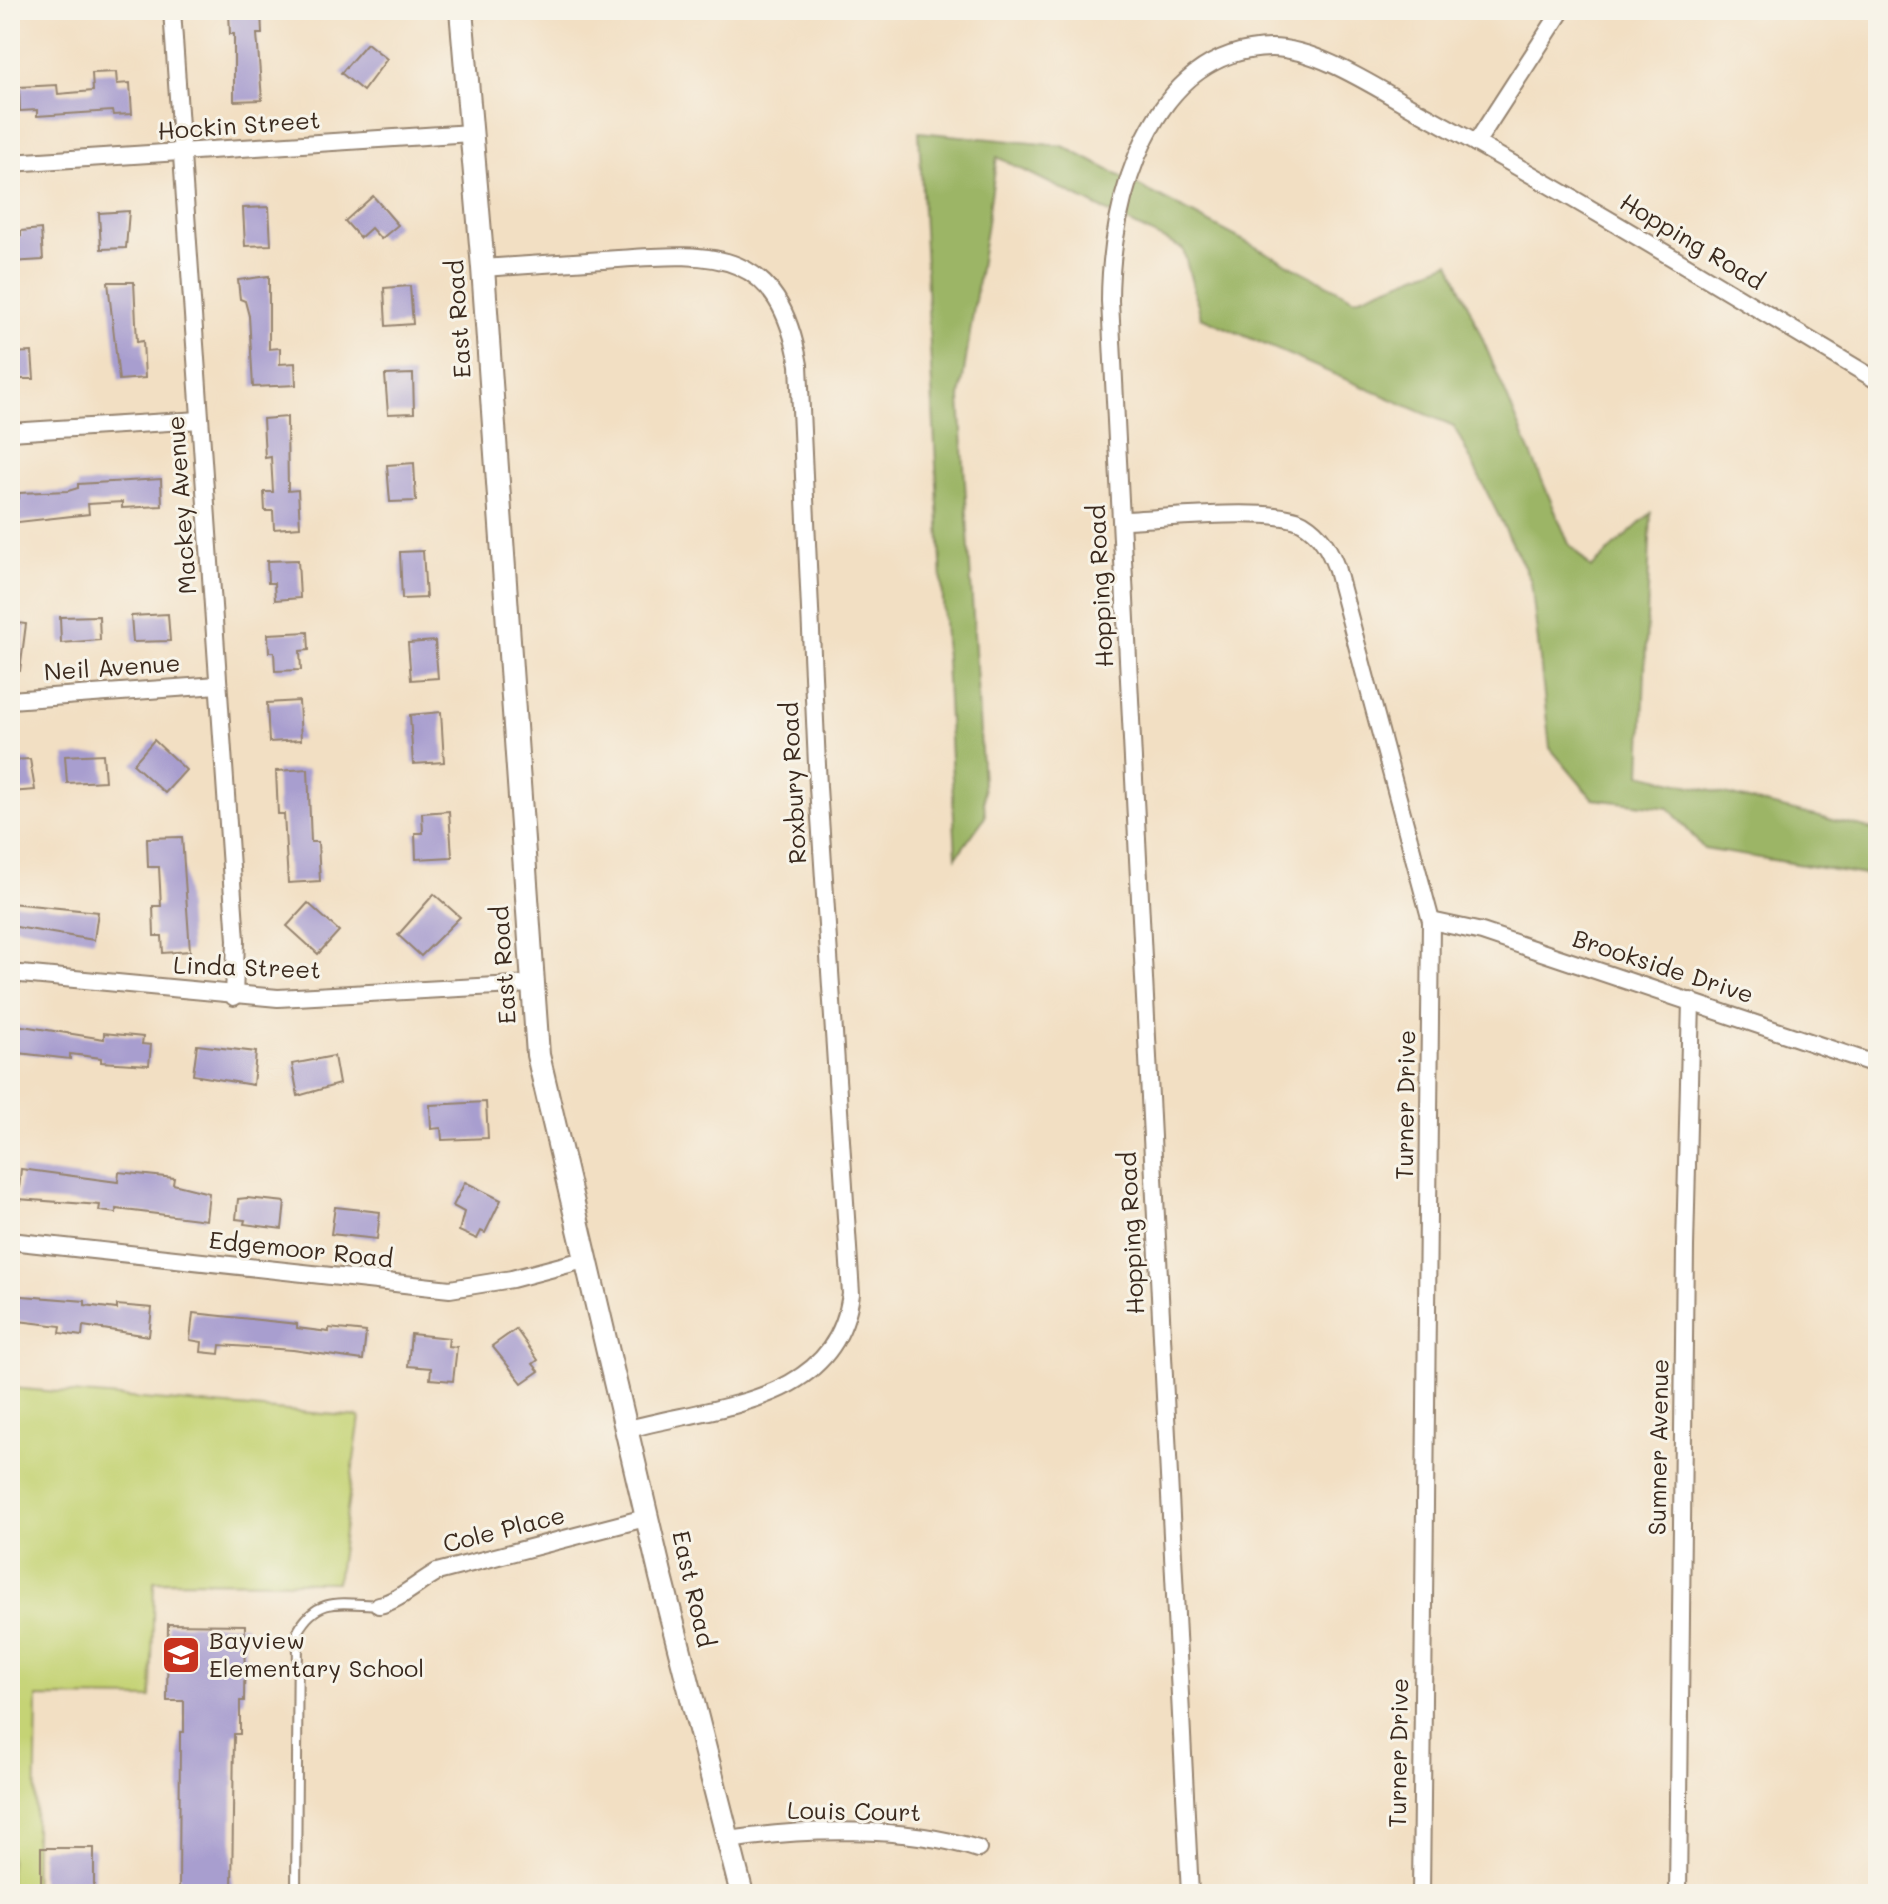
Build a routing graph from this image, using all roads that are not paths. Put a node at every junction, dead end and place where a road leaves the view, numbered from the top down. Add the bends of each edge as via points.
1 (172, 10) edge
2 (461, 10) edge
3 (1562, 10) edge
4 (471, 133) junction
5 (1476, 143) junction
6 (182, 154) junction
7 (10, 163) edge
8 (483, 268) junction
9 (1878, 381) edge
10 (200, 420) junction
11 (10, 432) edge
12 (1123, 520) junction
13 (218, 685) junction
14 (10, 700) edge
15 (1431, 921) junction
16 (10, 973) edge
17 (531, 984) junction
18 (234, 997) junction
19 (1691, 1001) junction
20 (1878, 1065) edge
21 (10, 1241) edge
22 (584, 1260) junction
23 (629, 1429) junction
24 (649, 1517) junction
25 (379, 1605) joint
26 (729, 1840) junction
27 (978, 1849) dead end
28 (296, 1894) edge
29 (742, 1894) edge
30 (1190, 1894) edge
31 (1421, 1894) edge
32 (1678, 1894) edge

1 - 6 street, Mackey Avenue
2 - 4 street, East Road
3 - 5 street
4 - 6 street, Hockin Street
4 - 8 street, East Road
5 - 9 street, Hopping Road
5 - 12 street, Hopping Road via 1294,50 1246,50 1221,58 1180,89 1142,147 1113,232 1110,301
6 - 7 street, Hockin Street
6 - 10 street, Mackey Avenue
8 - 17 street, East Road
8 - 23 street, Roxbury Road via 692,254 730,261 753,275 779,303 794,335 799,365 818,787 851,1294 848,1317 824,1360 784,1389
10 - 11 street
10 - 13 street, Mackey Avenue
12 - 15 street, Turner Drive via 1274,515 1302,522 1324,542 1336,567
12 - 30 street, Hopping Road
13 - 14 street, Neil Avenue
13 - 18 street, Mackey Avenue via 236,940
15 - 19 street, Brookside Drive via 1482,932
15 - 31 street, Turner Drive
16 - 18 street, Linda Street
17 - 18 street, Linda Street
17 - 22 street, East Road via 538,1055
19 - 20 street, Brookside Drive
19 - 32 street, Sumner Avenue
21 - 22 street, Edgemoor Road via 450,1289
22 - 23 street, East Road
23 - 24 street, East Road
24 - 25 street, Cole Place via 437,1572 392,1603
24 - 26 street, East Road
25 - 28 lane via 329,1603 308,1614 298,1631
26 - 27 street, Louis Court via 874,1833 936,1838
26 - 29 street, East Road

